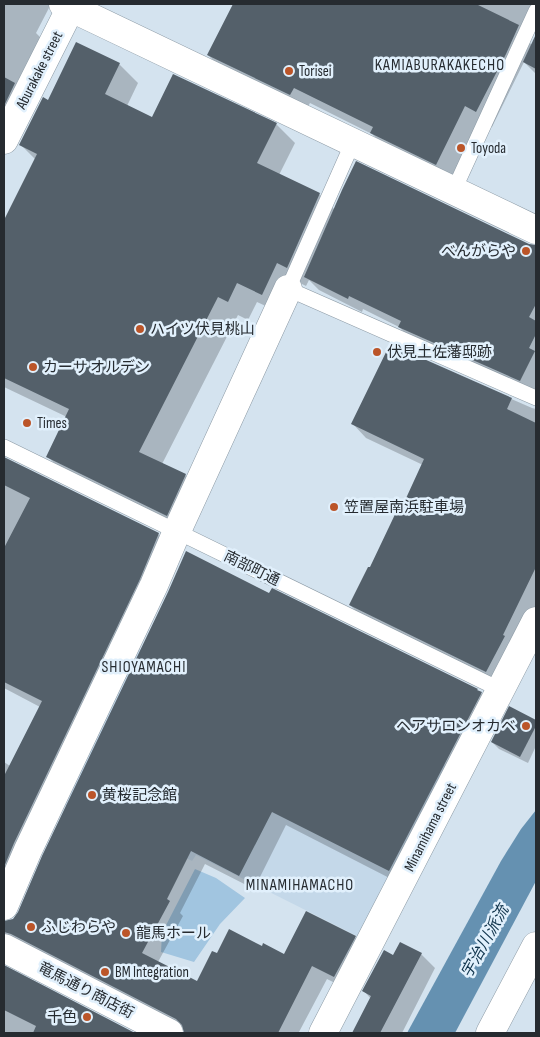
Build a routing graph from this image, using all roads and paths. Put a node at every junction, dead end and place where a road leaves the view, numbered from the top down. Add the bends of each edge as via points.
1 (67, 6) edge
2 (536, 11) edge
3 (4, 140) edge
4 (354, 142) junction
5 (454, 190) junction
6 (536, 230) edge
7 (288, 289) junction
8 (536, 398) edge
9 (4, 447) edge
10 (177, 531) junction
11 (536, 621) edge
12 (501, 690) junction
13 (4, 906) edge
14 (536, 946) edge
15 (4, 948) edge
16 (169, 1033) edge
17 (323, 1033) edge
18 (490, 1033) edge

1 - 3 street, Aburakake street
1 - 4 street
2 - 5 lane
4 - 5 street
4 - 7 lane
5 - 6 street
7 - 8 lane
7 - 10 street
9 - 10 lane, 南部町通
10 - 12 lane, 南部町通
10 - 13 street
11 - 12 street, Minamihama street
12 - 17 street, Minamihama street
14 - 18 street
15 - 16 street, 竜馬通り商店街

